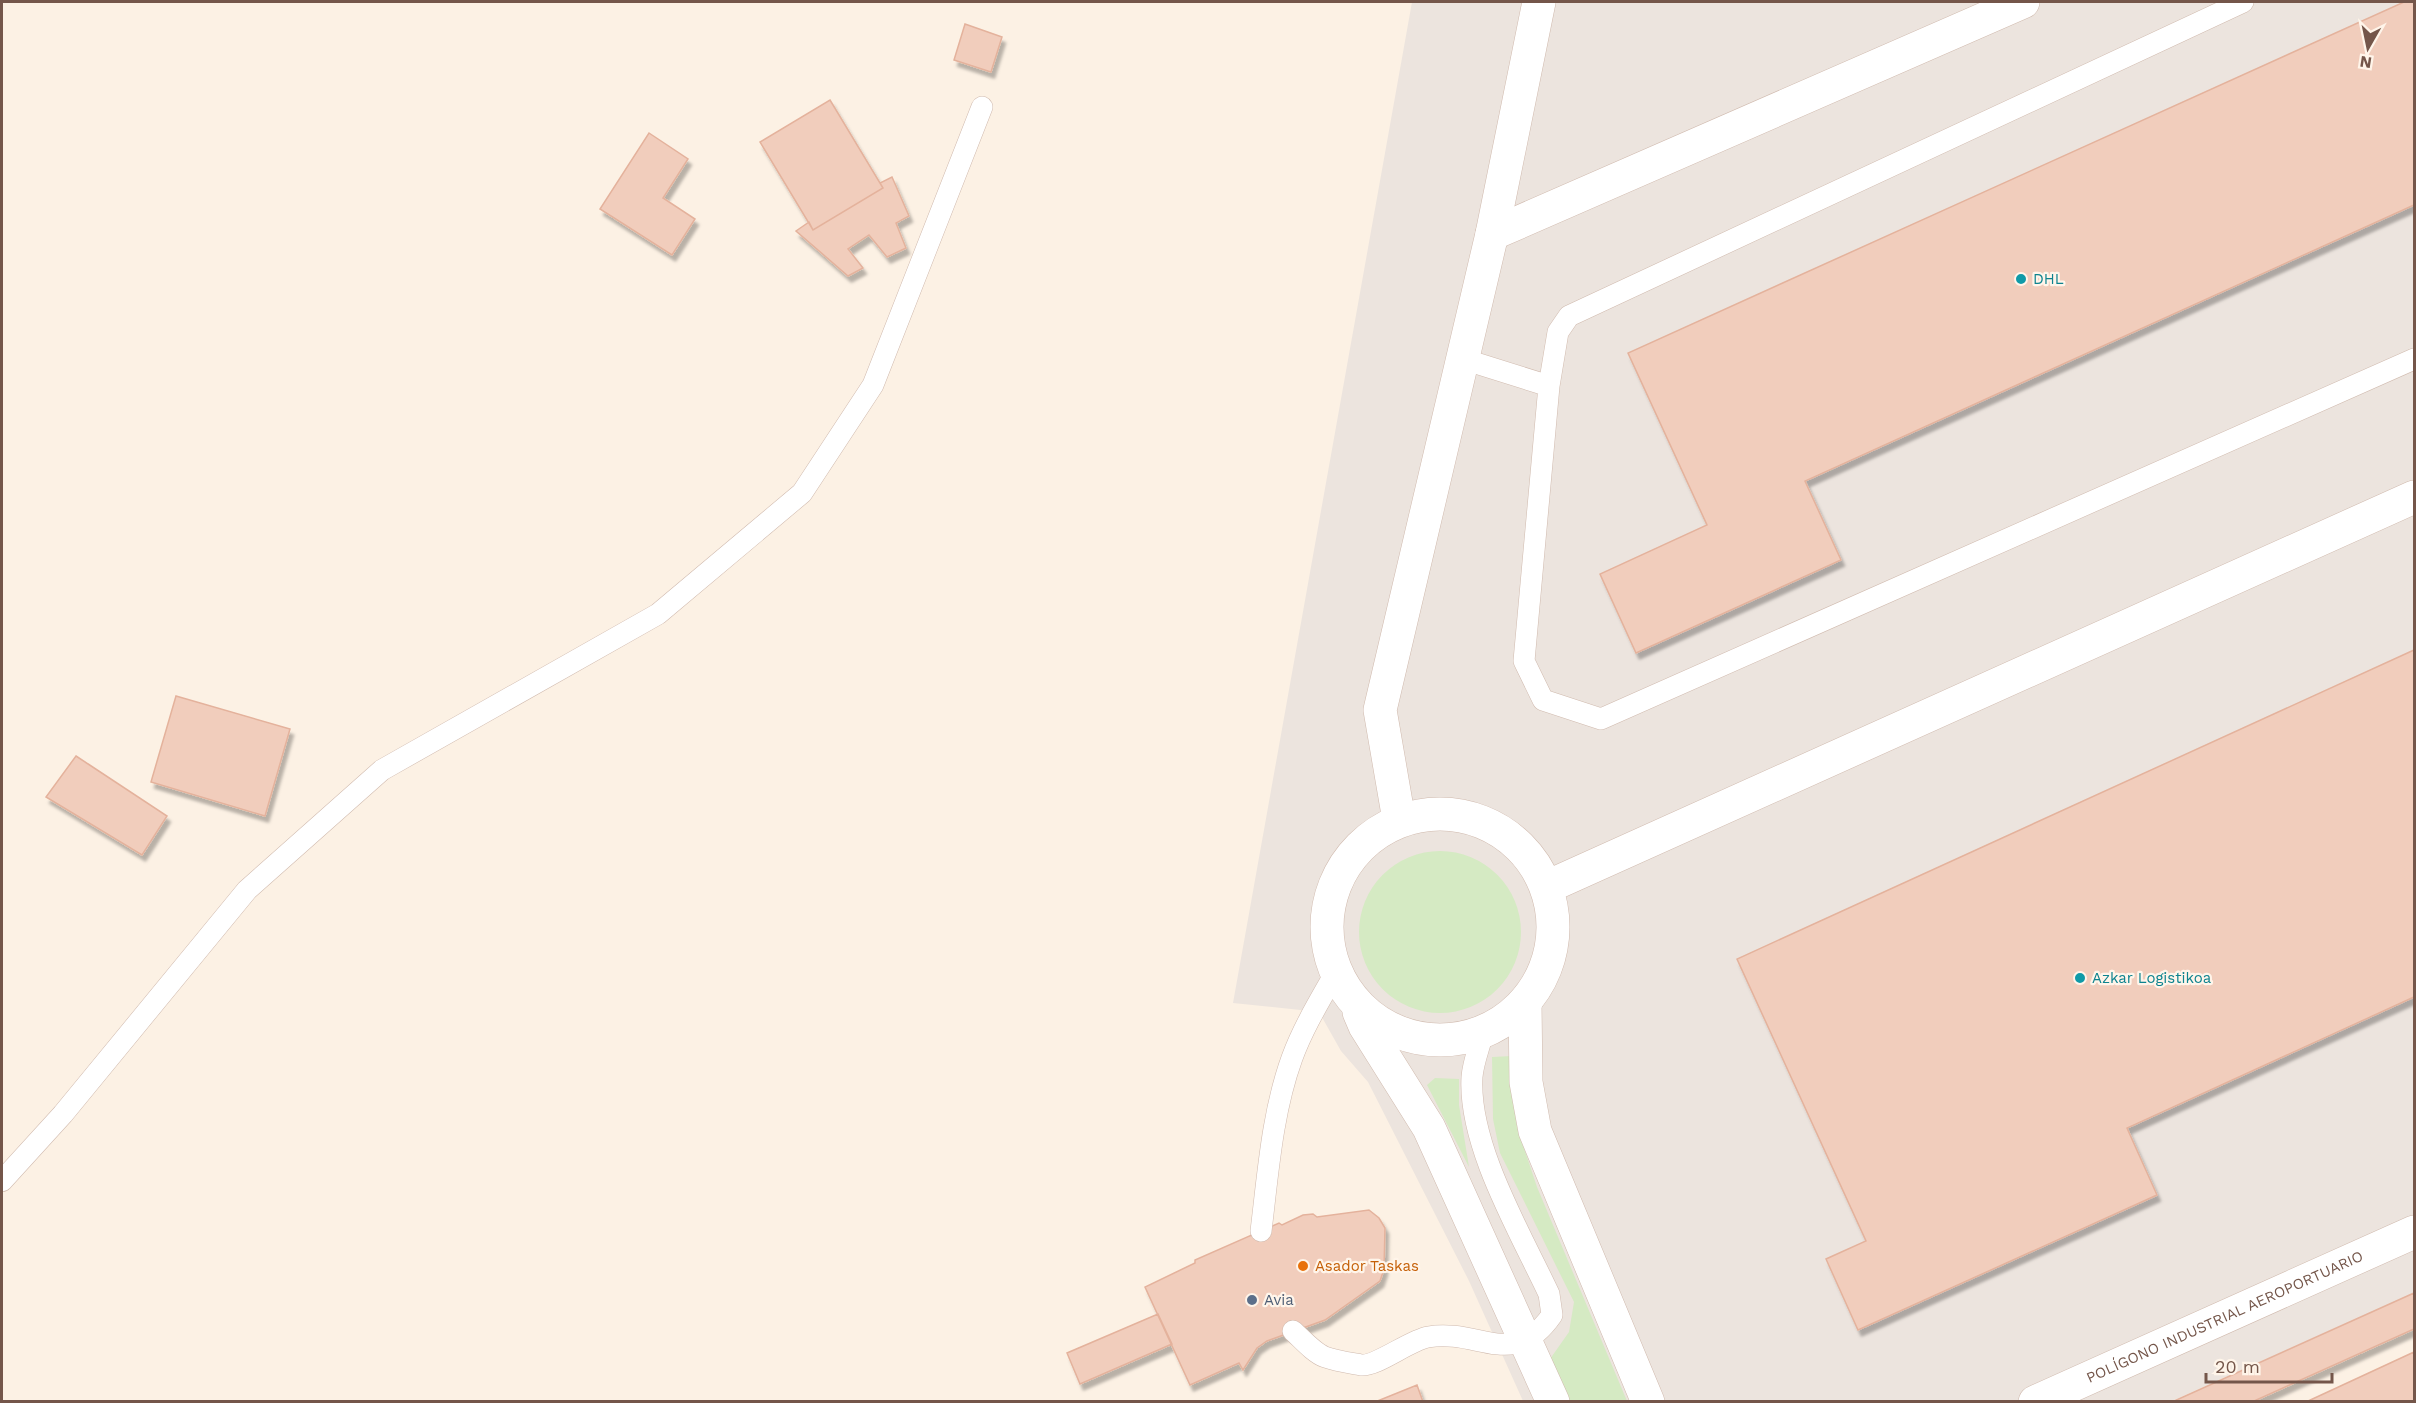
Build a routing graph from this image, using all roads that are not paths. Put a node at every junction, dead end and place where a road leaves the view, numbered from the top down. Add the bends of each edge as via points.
1 (1539, 2) edge
2 (2023, 2) edge
3 (2243, 2) edge
4 (982, 107) dead end
5 (1492, 234) junction
6 (1463, 359) junction
7 (2415, 359) edge
8 (1549, 386) junction
9 (2415, 497) edge
10 (1399, 820) junction
11 (1547, 887) junction
12 (1335, 972) junction
13 (1355, 1003) junction
14 (1525, 1003) junction
15 (1483, 1032) junction
16 (2, 1181) edge
17 (1261, 1231) dead end
18 (2415, 1232) edge
19 (1293, 1332) dead end
20 (1526, 1341) junction
21 (1553, 1401) edge
22 (1648, 1401) edge
23 (2035, 1401) edge

1 - 5 street
2 - 5 street
3 - 8 lane via 1569,316 1558,332
4 - 16 lane via 873,385 802,493 658,614 382,771 247,890 63,1114
5 - 6 street
6 - 8 lane
6 - 10 street via 1380,710
7 - 8 lane via 1601,719 1543,700 1524,661
9 - 11 street
10 - 11 street via 1434,812 1470,817 1503,831 1529,855
10 - 12 street via 1367,839 1343,866 1329,900 1326,936
11 - 14 street via 1554,917 1552,948 1542,978
12 - 13 street
12 - 17 lane via 1292,1058 1279,1105
13 - 15 street via 1377,1022 1404,1034 1433,1040
13 - 20 street via 1365,1026 1429,1128
14 - 15 street
14 - 22 street via 1526,1082 1535,1131
15 - 20 lane via 1472,1075 1474,1120 1488,1164 1550,1294 1552,1315 1540,1332
18 - 23 street, POLÍGONO INDUSTRIAL AEROPORTUARIO
19 - 20 lane via 1323,1357 1364,1365 1426,1337 1457,1335 1494,1346
20 - 21 street

